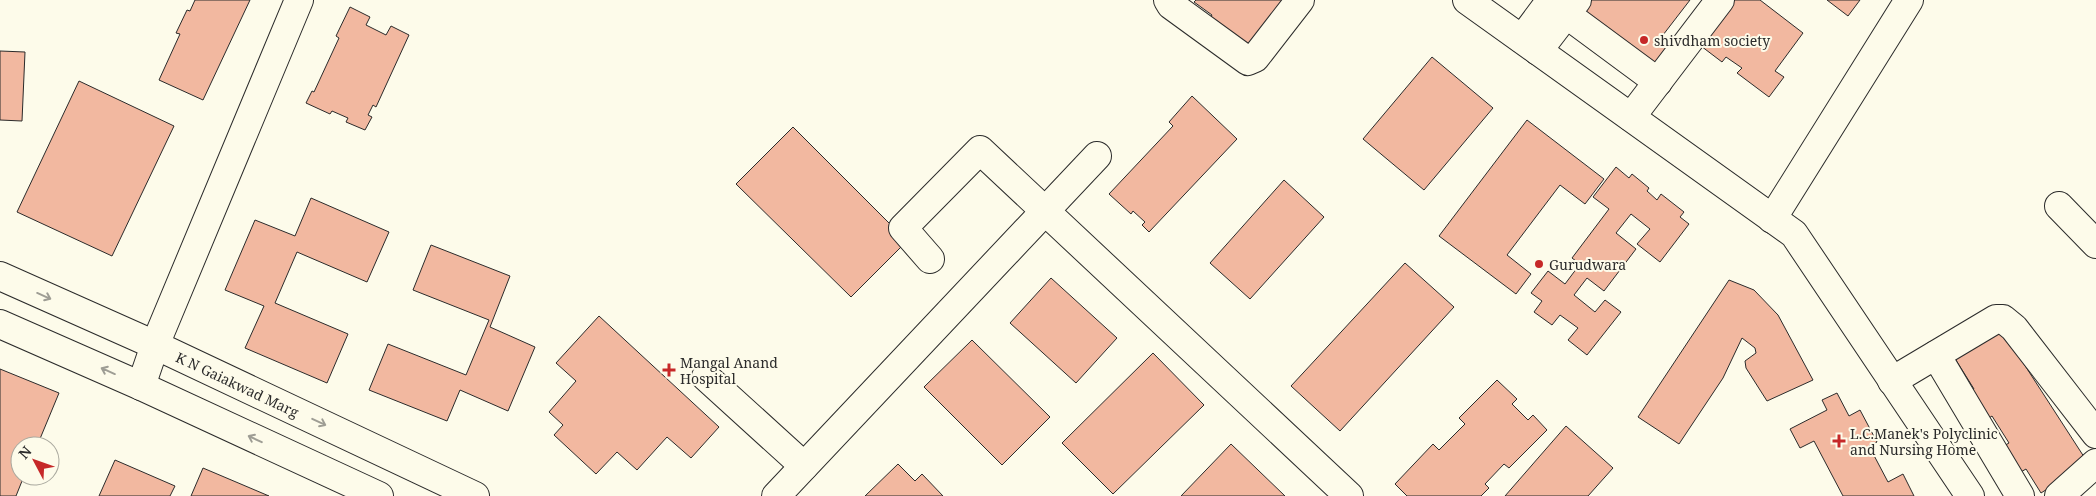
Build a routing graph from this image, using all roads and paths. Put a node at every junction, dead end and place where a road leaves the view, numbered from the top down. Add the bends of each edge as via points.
1 (300, 0) edge
2 (1168, 0) edge
3 (1300, 0) edge
4 (1467, 0) edge
5 (1720, 0) edge
6 (1909, 0) edge
7 (1565, 5) edge
8 (1530, 45) junction
9 (1658, 82) junction
10 (1631, 117) junction
11 (1097, 156) dead end
12 (2059, 206) dead end
13 (1047, 211) junction
14 (1772, 219) junction
15 (2096, 244) edge
16 (930, 259) dead end
17 (0, 276) edge
18 (0, 324) edge
19 (155, 345) junction
20 (1936, 355) junction
21 (706, 377) dead end
22 (1892, 381) junction
23 (141, 386) junction
24 (2096, 434) edge
25 (2096, 463) edge
26 (804, 466) junction
27 (379, 496) edge
28 (475, 496) edge
29 (776, 496) edge
30 (1349, 496) edge
31 (1970, 496) edge
32 (2020, 496) edge
33 (2059, 496) edge

1 - 19 street
2 - 3 street via 1170,5 1248,61 1255,58
4 - 8 street
5 - 9 street
6 - 14 street
7 - 8 street
7 - 9 street
8 - 10 street
9 - 10 street
10 - 14 street
11 - 13 street
12 - 15 street
13 - 16 street via 980,150 904,228
13 - 26 street
13 - 30 street
14 - 22 street via 1794,234
17 -> 19 street, K N Gaiakwad Marg
23 -> 18 street
19 - 23 street
19 -> 28 street, K N Gaiakwad Marg
20 - 22 street
20 - 24 street via 1996,319 2003,319
20 - 32 street
21 - 26 street
22 - 31 street
27 -> 23 street
25 - 33 street
26 - 29 street

